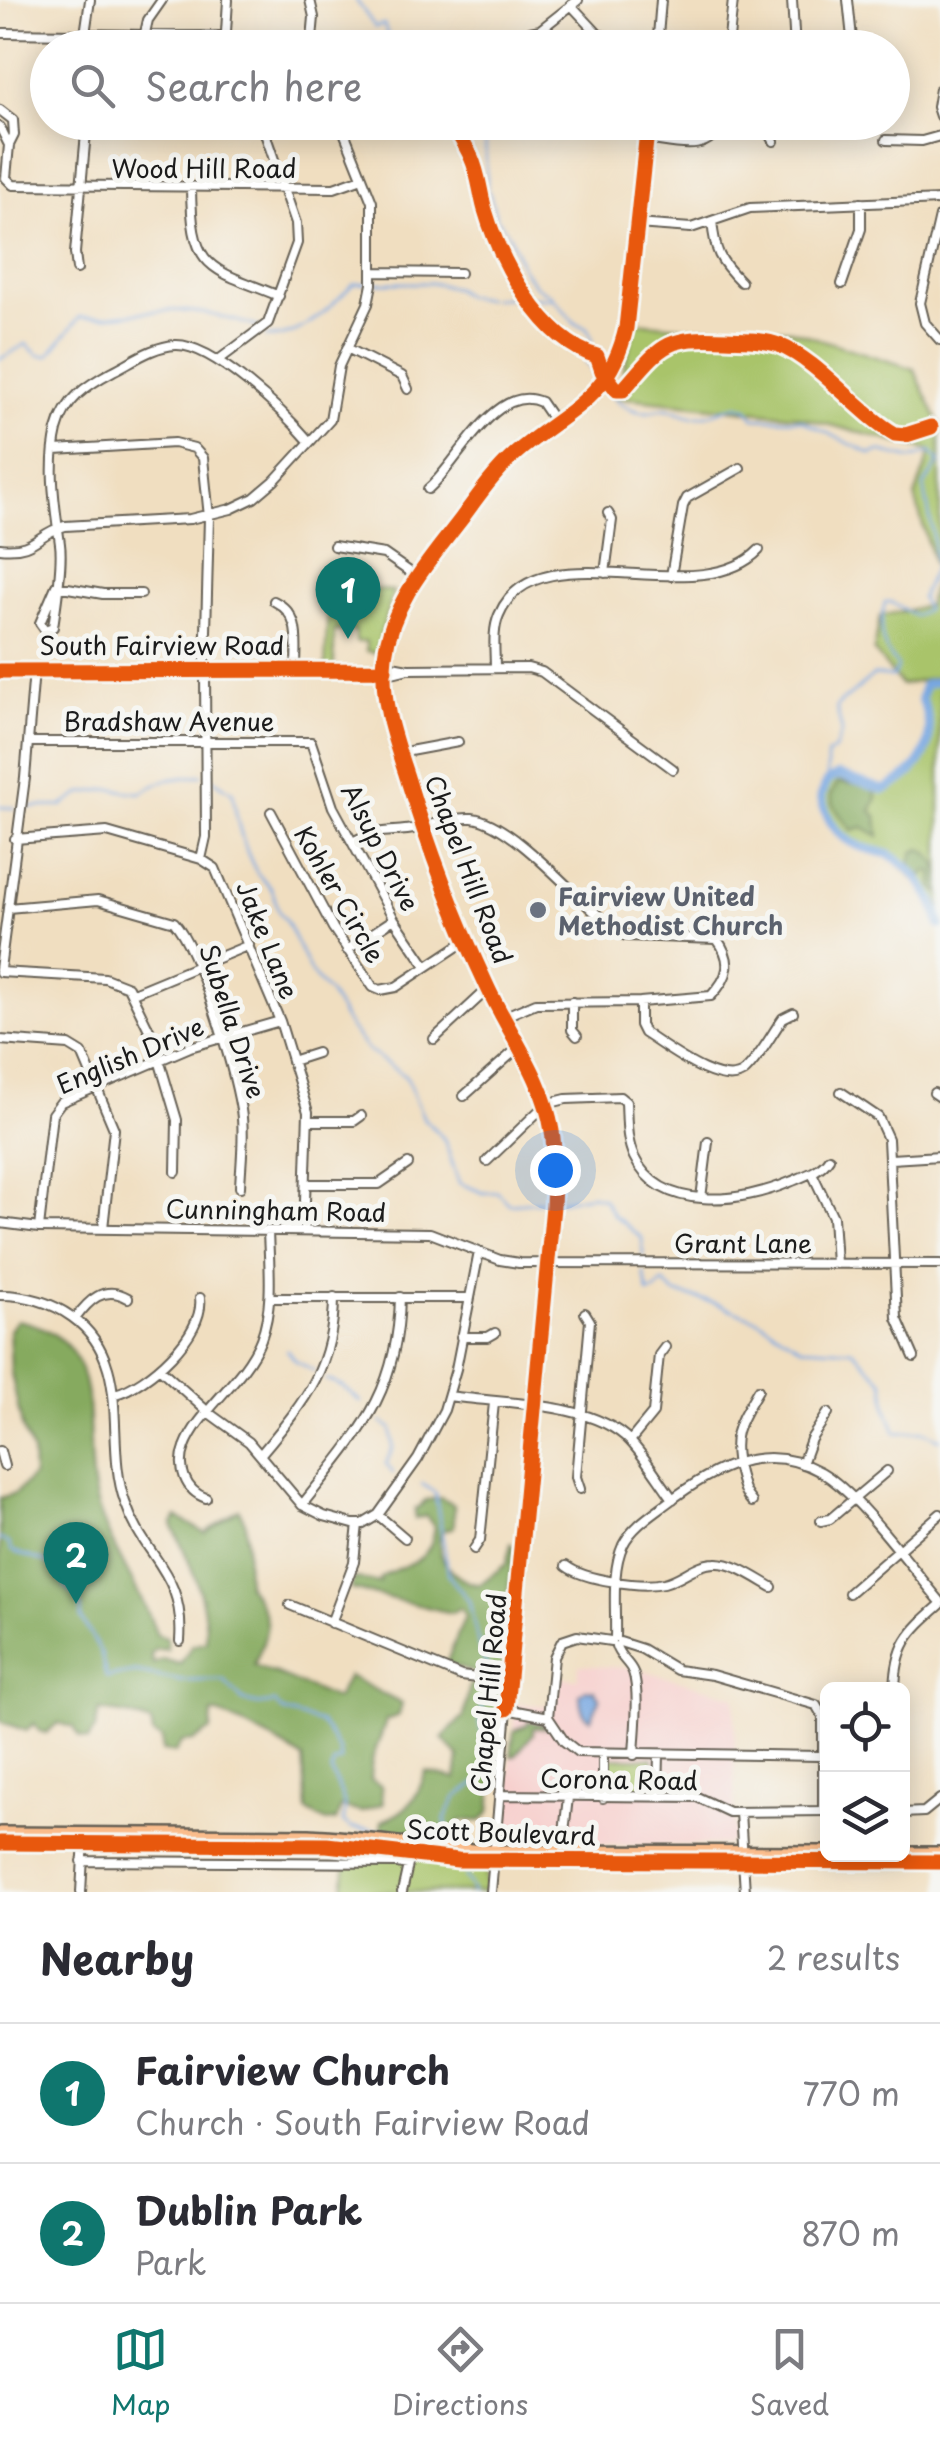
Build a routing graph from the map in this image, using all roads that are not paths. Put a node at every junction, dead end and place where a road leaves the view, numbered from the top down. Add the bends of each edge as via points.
1 (90, 0) edge
2 (162, 0) edge
3 (228, 0) edge
4 (310, 0) edge
5 (662, 0) edge
6 (733, 0) edge
7 (792, 0) edge
8 (848, 0) edge
9 (575, 2) edge
10 (85, 30) edge
11 (146, 30) edge
12 (225, 30) edge
13 (313, 30) edge
14 (540, 30) edge
15 (595, 30) edge
16 (659, 30) edge
17 (730, 30) edge
18 (794, 30) edge
19 (851, 30) edge
20 (3, 34) dead end
21 (30, 34) edge
22 (940, 89) edge
23 (0, 110) edge
24 (940, 116) edge
25 (2, 130) edge
26 (940, 136) edge
27 (85, 140) edge
28 (267, 140) edge
29 (347, 140) edge
30 (646, 140) edge
31 (653, 140) edge
32 (706, 140) edge
33 (886, 140) dead end
34 (9, 146) junction
35 (362, 178) junction
36 (80, 187) junction
37 (191, 188) junction
38 (282, 188) junction
39 (940, 200) edge
40 (861, 203) junction
41 (940, 216) edge
42 (712, 221) junction
43 (636, 224) junction
44 (77, 269) dead end
45 (372, 272) junction
46 (460, 273) dead end
47 (741, 282) dead end
48 (842, 284) dead end
49 (280, 296) junction
50 (940, 340) edge
51 (347, 348) junction
52 (220, 359) junction
53 (408, 389) dead end
54 (556, 424) junction
55 (309, 442) junction
56 (55, 450) junction
57 (740, 468) dead end
58 (428, 489) dead end
59 (608, 513) dead end
60 (209, 516) junction
61 (57, 528) junction
62 (334, 546) dead end
63 (0, 548) edge
64 (760, 550) dead end
65 (604, 573) junction
66 (671, 576) junction
67 (417, 578) junction
68 (56, 586) junction
69 (142, 594) dead end
70 (274, 602) dead end
71 (495, 668) junction
72 (296, 669) junction
73 (34, 670) junction
74 (205, 670) junction
75 (385, 670) junction
76 (0, 671) edge
77 (206, 740) junction
78 (28, 742) junction
79 (311, 742) joint
80 (458, 742) dead end
81 (399, 754) junction
82 (673, 769) dead end
83 (271, 812) dead end
84 (422, 827) junction
85 (15, 839) junction
86 (352, 842) junction
87 (201, 859) junction
88 (8, 908) junction
89 (394, 920) junction
90 (467, 940) junction
91 (249, 946) junction
92 (347, 950) junction
93 (197, 966) junction
94 (426, 966) junction
95 (0, 971) edge
96 (488, 989) junction
97 (134, 994) junction
98 (572, 1002) junction
99 (640, 1002) junction
100 (793, 1014) dead end
101 (503, 1017) junction
102 (280, 1021) junction
103 (578, 1036) dead end
104 (221, 1038) junction
105 (434, 1039) dead end
106 (0, 1040) edge
107 (519, 1047) junction
108 (317, 1054) dead end
109 (159, 1059) junction
110 (292, 1061) junction
111 (98, 1086) junction
112 (842, 1092) dead end
113 (464, 1096) dead end
114 (546, 1104) junction
115 (361, 1116) dead end
116 (310, 1121) junction
117 (708, 1142) dead end
118 (940, 1156) edge
119 (829, 1158) dead end
120 (891, 1159) junction
121 (487, 1160) dead end
122 (408, 1164) dead end
123 (176, 1172) dead end
124 (812, 1173) junction
125 (307, 1184) junction
126 (240, 1186) dead end
127 (700, 1198) junction
128 (0, 1223) edge
129 (39, 1228) junction
130 (103, 1228) junction
131 (268, 1231) junction
132 (304, 1231) junction
133 (478, 1252) junction
134 (546, 1262) junction
135 (836, 1264) junction
136 (896, 1264) junction
137 (940, 1264) edge
138 (0, 1296) edge
139 (334, 1297) junction
140 (128, 1298) dead end
141 (200, 1298) dead end
142 (270, 1298) junction
143 (400, 1298) junction
144 (469, 1298) junction
145 (585, 1313) dead end
146 (74, 1318) junction
147 (495, 1333) dead end
148 (461, 1337) junction
149 (665, 1346) dead end
150 (914, 1357) dead end
151 (159, 1368) junction
152 (758, 1390) dead end
153 (114, 1394) junction
154 (449, 1396) junction
155 (494, 1403) junction
156 (534, 1407) junction
157 (581, 1412) junction
158 (209, 1413) junction
159 (828, 1413) dead end
160 (630, 1441) junction
161 (0, 1451) edge
162 (261, 1454) junction
163 (736, 1461) junction
164 (802, 1464) junction
165 (4, 1466) dead end
166 (887, 1471) dead end
167 (580, 1489) dead end
168 (206, 1498) dead end
169 (673, 1499) junction
170 (854, 1500) junction
171 (752, 1502) dead end
172 (302, 1504) junction
173 (940, 1514) edge
174 (378, 1515) junction
175 (821, 1521) dead end
176 (358, 1524) junction
177 (405, 1538) dead end
178 (474, 1549) dead end
179 (898, 1551) junction
180 (566, 1566) dead end
181 (616, 1580) junction
182 (772, 1587) dead end
183 (849, 1594) dead end
184 (940, 1603) edge
185 (290, 1605) dead end
186 (331, 1622) junction
187 (180, 1641) dead end
188 (615, 1641) junction
189 (508, 1682) junction
190 (896, 1682) edge
191 (506, 1711) junction
192 (820, 1714) edge
193 (548, 1716) junction
194 (603, 1754) junction
195 (634, 1754) junction
196 (659, 1754) junction
197 (820, 1755) edge
198 (568, 1797) junction
199 (658, 1797) junction
200 (499, 1798) junction
201 (604, 1798) junction
202 (940, 1800) edge
203 (820, 1811) edge
204 (740, 1812) junction
205 (910, 1813) edge
206 (0, 1834) edge
207 (84, 1840) junction
208 (0, 1844) edge
209 (562, 1851) junction
210 (820, 1852) edge
211 (910, 1852) edge
212 (940, 1852) edge
213 (495, 1856) junction
214 (741, 1856) junction
215 (82, 1861) junction
216 (940, 1862) edge
217 (82, 1892) edge
218 (402, 1892) edge
219 (491, 1892) edge
220 (745, 1892) edge

1 - 10 street
2 - 11 street
3 - 12 street
4 - 13 street
5 - 16 street
6 - 17 street
7 - 18 street
8 - 19 street
9 - 14 street
9 - 15 street
20 - 21 street
22 - 24 street
23 - 34 street via 14,120
25 - 34 street
26 - 33 street
27 - 36 street
28 - 38 street
29 - 35 street
30 - 43 street, Chapel Hill Road
31 - 32 street via 696,146
34 - 36 street, Wood Hill Road via 7,182
35 - 38 street, Wood Hill Road via 341,187
35 - 45 street via 372,202
36 - 37 street, Wood Hill Road
36 - 44 street
37 - 38 street, Wood Hill Road
37 - 49 street via 199,252 215,268
38 - 49 street via 298,235
39 - 40 street
40 - 42 street via 750,208
40 - 48 street via 861,229
41 - 50 street via 920,303 925,323
42 - 43 street via 691,228
42 - 47 street via 714,247
43 - 54 street, Chapel Hill Road via 626,328 610,372
45 - 46 street
45 - 51 street via 371,296
49 - 52 street via 264,328
51 - 53 street via 402,376
51 - 55 street via 330,420
52 - 55 street
52 - 56 street via 193,346 168,346 88,384 65,411
54 - 58 street via 541,402 516,402 476,430
54 - 67 street, Chapel Hill Road via 498,470
55 - 60 street via 254,498
56 - 60 street via 184,444 203,458
56 - 61 street
57 - 66 street via 687,498
59 - 65 street
60 - 61 street
60 - 74 street
61 - 63 street via 28,548
61 - 68 street
62 - 67 street via 384,554
64 - 66 street via 689,578
65 - 66 street
65 - 71 street via 549,574 514,592 499,614
67 - 75 street, Chapel Hill Road via 396,616
68 - 68 street via 40,623 45,630 53,627
68 - 69 street
70 - 72 street via 296,625
71 - 75 street, South Fairview Road
71 - 82 street via 542,672
72 - 74 street, South Fairview Road
72 - 75 street, South Fairview Road
73 - 74 street, South Fairview Road
73 - 76 street, South Fairview Road
73 - 78 street
74 - 77 street
75 - 81 street, Chapel Hill Road via 386,711
77 - 78 street, Bradshaw Avenue
77 - 79 street, Bradshaw Avenue
77 - 87 street
78 - 85 street
79 - 86 street, Alsup Drive
80 - 81 street
81 - 84 street, Chapel Hill Road
83 - 92 street, Kohler Circle
84 - 86 street via 379,830
84 - 90 street, Chapel Hill Road
84 - 99 street via 457,818 496,825 626,936 716,940 728,954 711,996
85 - 87 street via 107,832
85 - 88 street
86 - 89 street, Alsup Drive
87 - 91 street, Jake Lane via 219,874
88 - 93 street, Subella Drive via 98,900 137,910 174,922
88 - 95 street
89 - 92 street
89 - 94 street, Alsup Drive
90 - 94 street
90 - 96 street, Chapel Hill Road
91 - 93 street
91 - 102 street, Jake Lane
92 - 94 street, Kohler Circle via 380,990
93 - 97 street
93 - 104 street, Subella Drive
95 - 97 street via 105,978
96 - 101 street, Chapel Hill Road
96 - 105 street
97 - 109 street
98 - 99 street
98 - 101 street via 536,1003
98 - 103 street
99 - 100 street via 644,1033 725,1078 744,1073
101 - 107 street, Chapel Hill Road
102 - 104 street, English Drive
102 - 110 street, Jake Lane
104 - 109 street, English Drive
104 - 126 street, Subella Drive via 241,1107
106 - 111 street via 76,1048
107 - 113 street
107 - 114 street, Chapel Hill Road
108 - 110 street
109 - 111 street, English Drive
109 - 123 street via 177,1120
110 - 116 street, Jake Lane
111 - 129 street, English Drive via 61,1102 52,1114
111 - 130 street via 114,1129
112 - 120 street via 878,1117
114 - 121 street
114 - 127 street via 620,1097 627,1135 645,1173
114 - 134 street, Chapel Hill Road via 555,1161
115 - 116 street
116 - 125 street, Jake Lane
117 - 127 street
118 - 120 street
119 - 124 street
120 - 136 street
122 - 125 street via 379,1184
124 - 127 street via 758,1194
124 - 135 street via 832,1218
125 - 132 street, Jake Lane
128 - 129 street, Cunningham Road
129 - 130 street, Cunningham Road
130 - 131 street, Cunningham Road
131 - 132 street, Cunningham Road
131 - 142 street
132 - 133 street, Cunningham Road via 430,1233
133 - 134 street, Cunningham Road
133 - 144 street
134 - 135 street, Grant Lane
134 - 156 street, Chapel Hill Road
135 - 136 street, Grant Lane
136 - 137 street, Grant Lane
136 - 150 street via 897,1318
138 - 146 street via 40,1300
139 - 142 street
139 - 143 street
139 - 162 street via 331,1338 315,1384
140 - 146 street via 93,1297
141 - 151 street via 192,1332
142 - 158 street via 254,1356
143 - 144 street
143 - 172 street via 396,1350 381,1395
144 - 148 street
145 - 157 street via 590,1321
146 - 153 street via 100,1348
147 - 148 street
148 - 154 street
149 - 160 street via 653,1413
151 - 153 street via 142,1384
151 - 158 street
152 - 163 street via 734,1438
153 - 187 street via 122,1496 176,1589
154 - 155 street
154 - 174 street via 418,1458
155 - 156 street
155 - 178 street
156 - 157 street
156 - 189 street, Chapel Hill Road
157 - 160 street
157 - 167 street
158 - 162 street
158 - 168 street via 188,1440 182,1462 186,1482
159 - 164 street
160 - 169 street
161 - 165 street
162 - 172 street
163 - 164 street
163 - 169 street
163 - 171 street
164 - 170 street
166 - 170 street
169 - 181 street via 624,1542
170 - 175 street
170 - 179 street
172 - 176 street
173 - 179 street
174 - 176 street
174 - 177 street
176 - 186 street via 354,1562
179 - 183 street
179 - 184 street
180 - 181 street
181 - 182 street via 666,1583 720,1563
181 - 188 street
184 - 190 street via 904,1641
185 - 186 street
186 - 189 street via 462,1676
188 - 192 street via 677,1670 816,1705
188 - 193 street via 562,1640
188 - 195 street via 635,1679
189 - 191 street, Chapel Hill Road
191 - 193 street
191 - 200 street, Chapel Hill Road
193 - 194 street via 573,1749
194 - 195 street
194 - 201 street
195 - 196 street
196 - 197 street
196 - 199 street
198 - 200 street, Corona Road
198 - 201 street, Corona Road
198 - 209 street
199 - 201 street, Corona Road
199 - 204 street, Corona Road via 698,1797
200 - 213 street, Chapel Hill Road
202 - 205 street
203 - 204 street, Corona Road
204 - 214 street
206 - 207 main road, Scott Boulevard
207 - 208 main road, Scott Boulevard
207 - 213 main road, Scott Boulevard via 310,1835
207 - 215 street
209 - 213 main road, Scott Boulevard
209 - 214 main road, Scott Boulevard
210 - 214 main road, Scott Boulevard
211 - 212 main road
213 - 214 main road, Scott Boulevard
213 - 219 street, Chapel Hill Road
214 - 216 main road, Scott Boulevard
214 - 220 street
215 - 217 street
215 - 218 street via 408,1865

